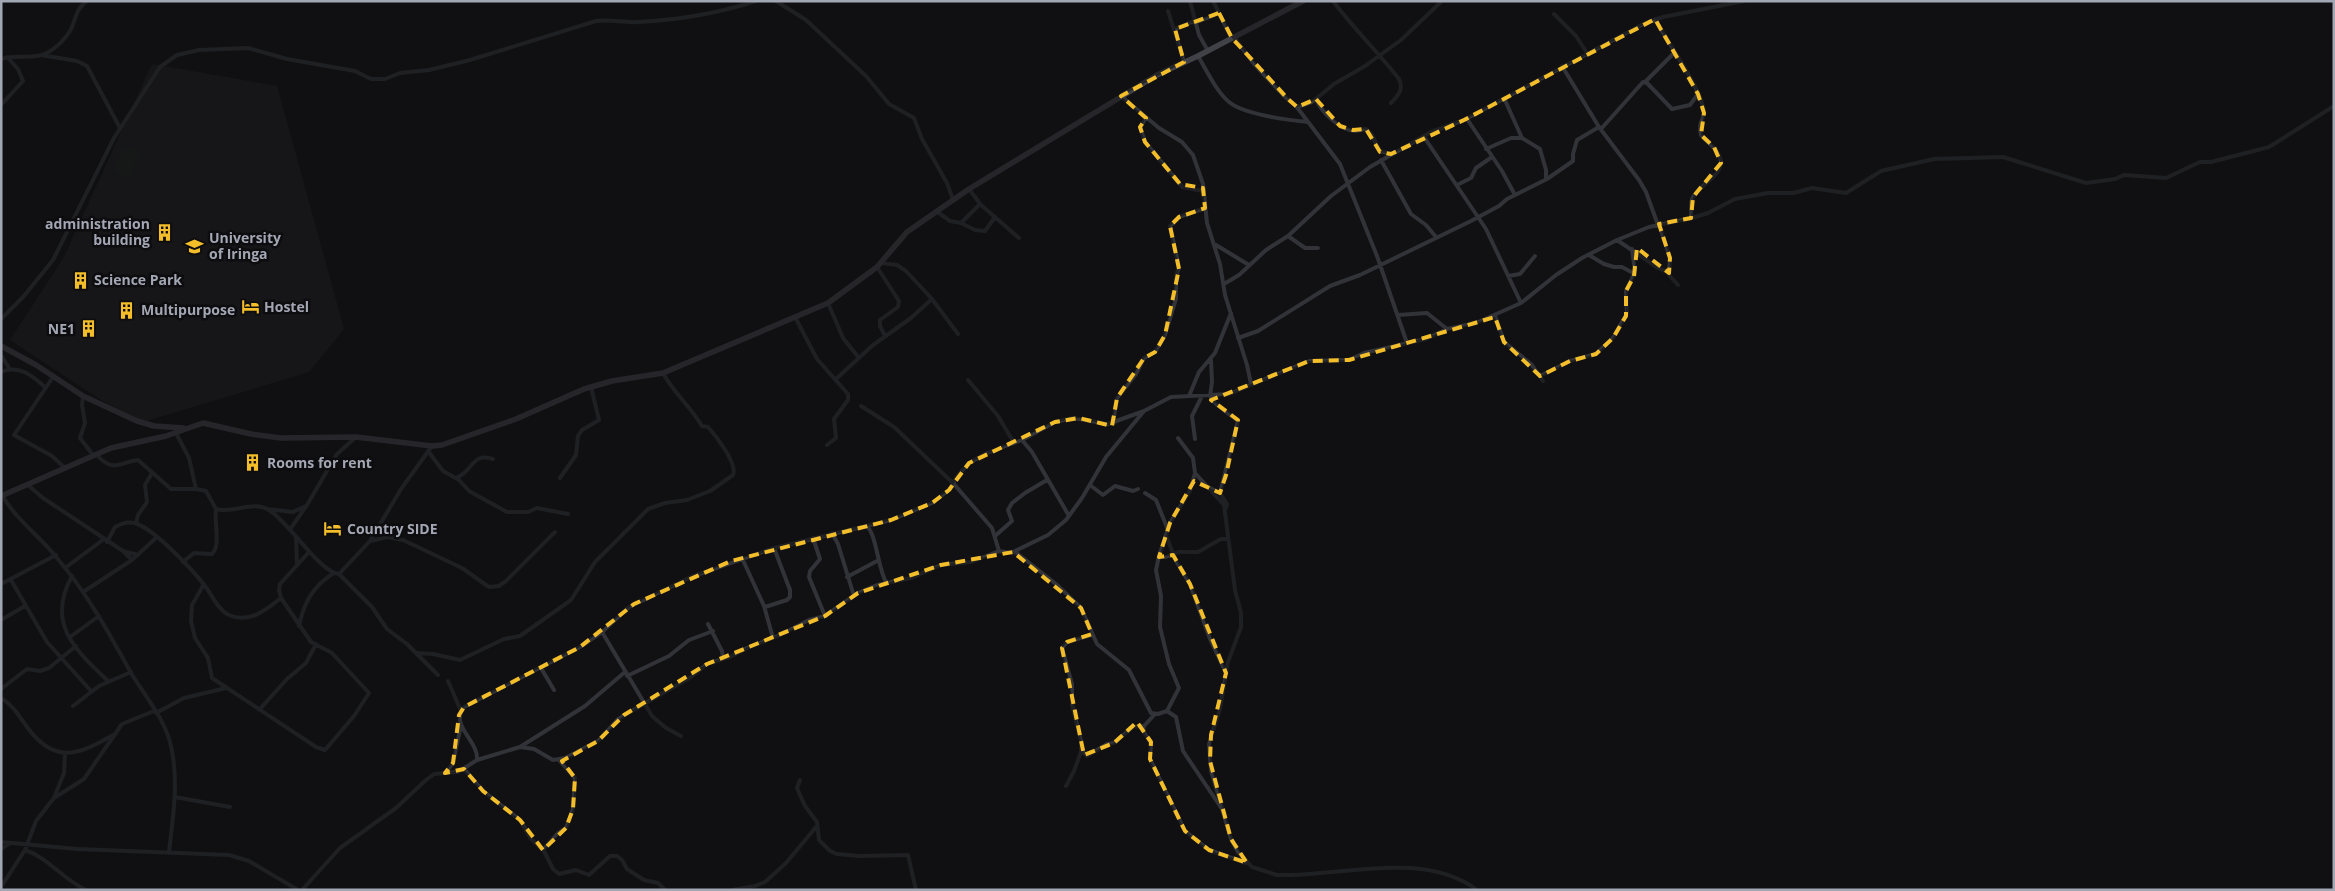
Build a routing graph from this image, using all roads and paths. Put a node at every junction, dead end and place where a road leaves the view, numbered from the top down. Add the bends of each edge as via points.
1 (88, 1) edge
2 (756, 1) edge
3 (776, 1) edge
4 (1190, 1) edge
5 (1213, 1) edge
6 (1303, 1) edge
7 (1333, 1) edge
8 (1442, 1) edge
9 (1744, 1) edge
10 (1168, 10) dead end
11 (1219, 13) junction
12 (1554, 14) dead end
13 (1655, 18) junction
14 (1194, 22) junction
15 (1175, 29) junction
16 (1233, 38) junction
17 (1208, 51) junction
18 (1675, 52) junction
19 (1587, 53) junction
20 (1380, 54) junction
21 (41, 55) junction
22 (1198, 56) junction
23 (8, 57) junction
24 (1, 59) edge
25 (1184, 62) junction
26 (1562, 66) junction
27 (1644, 82) junction
28 (1698, 94) junction
29 (1121, 96) junction
30 (1504, 98) junction
31 (1316, 99) junction
32 (1391, 103) dead end
33 (1, 105) edge
34 (1296, 106) junction
35 (2334, 106) edge
36 (1146, 118) junction
37 (1466, 119) junction
38 (1308, 122) junction
39 (120, 128) junction
40 (1600, 128) junction
41 (1424, 137) junction
42 (1522, 138) junction
43 (1486, 149) junction
44 (1391, 154) junction
45 (1492, 157) junction
46 (1381, 160) junction
47 (1546, 179) junction
48 (1348, 183) junction
49 (1457, 185) junction
50 (969, 189) junction
51 (1204, 191) junction
52 (1515, 195) junction
53 (953, 200) junction
54 (980, 204) junction
55 (1205, 208) junction
56 (936, 211) junction
57 (1474, 212) junction
58 (995, 217) junction
59 (1478, 217) junction
60 (1691, 218) junction
61 (1471, 221) junction
62 (960, 223) junction
63 (1658, 225) junction
64 (1288, 236) junction
65 (1436, 237) junction
66 (1019, 238) dead end
67 (1617, 240) junction
68 (1216, 245) junction
69 (1318, 248) dead end
70 (1632, 249) junction
71 (1589, 255) junction
72 (1535, 256) dead end
73 (1380, 264) junction
74 (879, 265) junction
75 (1249, 265) junction
76 (1669, 273) junction
77 (1635, 274) junction
78 (1508, 276) junction
79 (1224, 284) junction
80 (1678, 284) dead end
81 (932, 299) junction
82 (1521, 302) junction
83 (828, 303) junction
84 (1230, 313) junction
85 (1398, 315) junction
86 (1495, 316) junction
87 (795, 317) junction
88 (1, 319) edge
89 (1447, 329) junction
90 (958, 334) dead end
91 (884, 336) junction
92 (1238, 338) junction
93 (1407, 342) junction
94 (1, 346) edge
95 (1, 355) edge
96 (860, 358) junction
97 (1211, 360) junction
98 (9, 368) junction
99 (1, 372) edge
100 (663, 373) junction
101 (53, 377) junction
102 (836, 379) junction
103 (968, 380) dead end
104 (1251, 384) junction
105 (591, 387) junction
106 (46, 388) junction
107 (83, 396) junction
108 (1189, 396) junction
109 (1202, 396) junction
110 (1210, 396) junction
111 (861, 406) dead end
112 (1144, 411) junction
113 (1112, 422) junction
114 (189, 428) junction
115 (176, 433) junction
116 (356, 437) junction
117 (1178, 438) dead end
118 (1195, 439) dead end
119 (1022, 440) junction
120 (1014, 443) junction
121 (827, 445) dead end
122 (430, 449) junction
123 (95, 454) junction
124 (494, 459) dead end
125 (65, 468) junction
126 (152, 473) junction
127 (1195, 473) junction
128 (456, 478) junction
129 (560, 478) dead end
130 (1047, 480) junction
131 (953, 482) junction
132 (28, 485) junction
133 (1090, 485) junction
134 (1205, 486) junction
135 (196, 489) junction
136 (1138, 489) dead end
137 (1145, 493) dead end
138 (1220, 493) junction
139 (2, 496) edge
140 (307, 505) junction
141 (1065, 508) junction
142 (216, 509) junction
143 (267, 509) junction
144 (1226, 510) junction
145 (1072, 511) junction
146 (568, 514) dead end
147 (1069, 516) junction
148 (136, 523) junction
149 (866, 526) junction
150 (290, 528) junction
151 (1168, 530) junction
152 (555, 532) dead end
153 (832, 533) junction
154 (296, 535) junction
155 (995, 536) junction
156 (157, 537) junction
157 (1166, 537) junction
158 (813, 538) junction
159 (1228, 539) junction
160 (106, 540) junction
161 (370, 541) junction
162 (774, 548) junction
163 (123, 551) junction
164 (999, 551) junction
165 (309, 552) junction
166 (1013, 552) junction
167 (56, 555) junction
168 (138, 555) junction
169 (1173, 555) junction
170 (1158, 556) junction
171 (742, 558) junction
172 (132, 560) junction
173 (877, 561) junction
174 (183, 562) junction
175 (298, 564) junction
176 (66, 568) junction
177 (336, 573) junction
178 (72, 576) junction
179 (847, 577) junction
180 (11, 580) junction
181 (886, 582) junction
182 (1, 584) edge
183 (204, 584) junction
184 (83, 592) junction
185 (854, 596) junction
186 (281, 598) junction
187 (25, 606) junction
188 (764, 607) junction
189 (99, 616) junction
190 (825, 616) junction
191 (2, 618) edge
192 (708, 624) dead end
193 (299, 626) junction
194 (713, 631) junction
195 (602, 632) junction
196 (1092, 635) junction
197 (70, 637) junction
198 (773, 638) junction
199 (316, 644) junction
200 (76, 646) junction
201 (417, 653) junction
202 (61, 659) junction
203 (723, 659) junction
204 (542, 668) junction
205 (131, 672) junction
206 (1226, 673) junction
207 (626, 674) junction
208 (438, 675) dead end
209 (108, 681) junction
210 (448, 681) dead end
211 (227, 687) junction
212 (1, 688) edge
213 (554, 690) dead end
214 (91, 691) junction
215 (1, 698) edge
216 (644, 704) junction
217 (73, 706) dead end
218 (260, 709) junction
219 (461, 710) junction
220 (1167, 711) junction
221 (155, 712) junction
222 (1154, 714) junction
223 (461, 725) junction
224 (1144, 726) junction
225 (113, 735) junction
226 (681, 736) dead end
227 (520, 747) junction
228 (1081, 750) junction
229 (65, 753) junction
230 (477, 760) junction
231 (559, 760) junction
232 (464, 769) junction
233 (446, 773) junction
234 (800, 780) dead end
235 (1066, 786) dead end
236 (175, 797) junction
237 (54, 798) junction
238 (230, 807) dead end
239 (1222, 809) junction
240 (817, 826) junction
241 (1, 842) edge
242 (10, 843) junction
243 (1, 848) edge
244 (26, 848) junction
245 (543, 850) junction
246 (169, 852) junction
247 (1247, 863) junction
248 (1, 887) edge
249 (86, 890) edge
250 (298, 890) edge
251 (302, 890) edge
252 (665, 890) edge
253 (733, 890) edge
254 (916, 890) edge
255 (1477, 890) edge

1 - 21 street via 77,12 67,35 53,49
2 - 39 street via 692,16 589,23 470,60 400,73 385,79 371,79 351,69 287,59 248,48 188,52 160,67
3 - 53 street via 806,20 866,76 890,104 914,118
4 - 14 street
5 - 11 street
6 - 16 street
7 - 20 street via 1360,36
8 - 20 street via 1401,40
9 - 13 street
10 - 15 street
11 - 14 street
11 - 16 street
12 - 19 street via 1576,36
13 - 18 street
13 - 19 street
14 - 15 street
14 - 17 street
15 - 25 street
16 - 17 street
16 - 34 street
17 - 22 street
18 - 27 street
18 - 28 street
19 - 26 street
20 - 31 street
20 - 32 street via 1401,83 1398,96
21 - 23 street
21 - 39 street via 77,61 87,66
22 - 25 street
22 - 38 street via 1225,98 1235,105 1270,117
23 - 24 street
23 - 33 street via 23,81
25 - 29 street
26 - 30 street
26 - 40 street
27 - 28 street via 1672,109 1690,105
27 - 40 street
28 - 60 street via 1704,113 1701,135 1714,146 1721,163 1713,178 1693,197
29 - 36 street
29 - 50 street
30 - 37 street
30 - 42 street
31 - 34 street
31 - 44 street via 1340,126 1366,129 1380,151
34 - 38 street
35 - 60 street via 2269,146 2200,162 2166,178 2124,175 2086,183 2003,157 1934,159 1881,171 1846,193 1812,188 1793,193 1768,193 1735,199
36 - 51 street via 1188,148 1200,168
36 - 51 street via 1140,127 1146,142 1182,187
37 - 41 street
37 - 43 street
38 - 48 street via 1334,154
39 - 88 street via 85,191 56,256
40 - 47 street via 1577,140 1573,161
40 - 63 street via 1646,192
41 - 44 street
41 - 49 street
42 - 43 street via 1511,138
42 - 47 street via 1540,150
43 - 45 street
44 - 46 street
45 - 49 street via 1476,168 1471,178
45 - 52 street
46 - 48 street
46 - 65 street via 1411,214
47 - 52 street
48 - 64 street
48 - 73 street
49 - 57 street
50 - 53 street
50 - 54 street
51 - 55 street
52 - 59 street
53 - 56 street
54 - 58 street
54 - 62 street
55 - 68 street
55 - 113 street via 1179,217 1170,226 1179,267 1176,299 1166,335 1155,352 1144,358 1117,398
56 - 62 street via 947,220
56 - 74 street via 907,232
57 - 59 street
57 - 61 street
58 - 62 street via 983,231
58 - 66 street
59 - 61 street
59 - 78 street
60 - 63 street
61 - 65 street
63 - 67 street
63 - 76 street via 1670,258
64 - 69 street via 1305,248
64 - 75 street
65 - 73 street
67 - 70 street
67 - 71 street
68 - 75 street
68 - 79 street
70 - 76 street
70 - 77 street
71 - 77 street via 1604,264 1622,267
71 - 82 street
72 - 78 street via 1520,274
73 - 85 street
73 - 92 street via 1323,290 1258,331
74 - 81 street via 900,266
74 - 83 street
74 - 91 street via 899,301 898,307 880,320
75 - 79 street
76 - 80 street
77 - 86 street via 1626,291 1626,316 1613,338 1596,354 1570,361 1542,378 1526,359 1504,342
78 - 82 street
79 - 84 street
81 - 90 street
81 - 91 street
82 - 86 street
83 - 87 street
83 - 96 street via 843,338
84 - 92 street
84 - 97 street
85 - 89 street via 1427,313
85 - 93 street
86 - 89 street
87 - 100 street
87 - 102 street via 817,359
89 - 93 street
91 - 96 street
92 - 104 street
93 - 104 street via 1348,360 1310,361
94 - 101 street
95 - 98 street
96 - 102 street
97 - 108 street via 1199,372
97 - 110 street via 1213,379
98 - 99 street
98 - 106 street via 22,370
100 - 105 street
100 - 201 street via 701,425 709,428 716,437 734,465 733,476 710,491 645,512 595,562 571,600 520,636 505,639 460,660
101 - 106 street
101 - 107 street
102 - 121 street via 848,394 848,400 835,415 836,438
103 - 120 street via 998,416
104 - 110 street via 1228,394
105 - 122 street via 492,429
105 - 129 street via 599,420 582,430 576,455
106 - 125 street via 14,435 52,456
107 - 114 street via 143,424
107 - 123 street via 85,424 80,438
108 - 109 street
108 - 112 street via 1171,397
109 - 110 street
109 - 118 street via 1192,416
110 - 138 street via 1238,421
111 - 131 street via 894,427
112 - 113 street
112 - 133 street via 1106,457
113 - 119 street via 1104,425 1083,419 1066,419
114 - 115 street
114 - 116 street via 209,423 281,438
115 - 123 street
115 - 135 street via 189,458
116 - 122 street
116 - 140 street via 337,454
117 - 127 street via 1193,458
119 - 120 street
119 - 130 street
120 - 131 street via 969,463
122 - 128 street via 443,471
122 - 161 street
123 - 125 street
123 - 126 street via 111,465 129,464 137,459
124 - 128 street via 478,458 465,474
125 - 132 street
126 - 135 street via 171,489
126 - 148 street via 145,485 147,502
127 - 134 street
127 - 151 street via 1192,486 1176,510
128 - 146 street via 476,496 507,512 528,512 535,508
130 - 141 street
130 - 155 street via 1012,503 1008,510 1012,521
131 - 149 street via 949,490 932,503 891,520
131 - 155 street
132 - 139 street
132 - 160 street
133 - 136 street via 1103,495 1115,486
133 - 145 street
134 - 138 street
134 - 144 street
135 - 142 street via 208,493
137 - 151 street via 1156,500
138 - 144 street via 1227,504
139 - 167 street via 20,521
140 - 143 street via 289,512
140 - 150 street
141 - 145 street
141 - 147 street
142 - 143 street via 255,506
142 - 174 street via 216,549 212,554 194,553
143 - 150 street
144 - 159 street
145 - 147 street
147 - 166 street via 1048,535
148 - 156 street
148 - 160 street via 115,527
149 - 153 street
149 - 173 street via 873,533
150 - 154 street
151 - 157 street
152 - 161 street via 506,581 490,587 462,568 403,540 388,537
153 - 158 street
153 - 179 street
154 - 165 street
154 - 175 street
155 - 164 street
156 - 168 street
156 - 174 street
157 - 169 street
157 - 170 street
158 - 162 street
158 - 190 street via 820,559 809,577
159 - 169 street via 1221,539 1198,552
159 - 206 street via 1234,590 1242,621
160 - 163 street
160 - 176 street
161 - 177 street
162 - 171 street
162 - 188 street via 790,597
163 - 168 street
163 - 172 street
164 - 166 street
164 - 181 street via 971,562 941,565 910,578
165 - 175 street
165 - 177 street
166 - 196 street via 1049,578 1080,608
167 - 176 street
167 - 180 street
168 - 172 street
169 - 170 street
169 - 206 street via 1193,590
170 - 220 street via 1160,627 1179,688
171 - 188 street
171 - 195 street via 691,577 634,604
172 - 184 street
173 - 179 street
173 - 181 street
174 - 183 street
175 - 186 street via 280,584
176 - 178 street
177 - 193 street via 321,581 308,598
177 - 201 street via 372,607 387,629
178 - 184 street
178 - 197 street via 60,608 62,622
179 - 185 street
180 - 182 street
180 - 187 street
181 - 185 street
183 - 186 street via 224,612 235,617 253,616
183 - 211 street via 192,605 192,630 208,658 212,678
184 - 189 street
185 - 190 street
186 - 193 street
187 - 191 street
187 - 202 street
188 - 198 street
189 - 197 street
189 - 205 street
190 - 198 street via 809,620
192 - 194 street
193 - 199 street
194 - 203 street
194 - 207 street via 689,640 669,656
195 - 204 street
195 - 207 street
196 - 222 street via 1101,648 1129,670 1148,709
196 - 228 street via 1067,642 1062,648 1072,684 1072,705
197 - 200 street
198 - 203 street
199 - 218 street via 306,663
199 - 218 street via 332,653 369,693 332,744 325,750 319,749
200 - 202 street
200 - 209 street
201 - 208 street
202 - 212 street via 43,671 27,670
202 - 214 street
203 - 216 street via 707,664 691,678
204 - 213 street
204 - 219 street
205 - 209 street
205 - 221 street
206 - 239 street via 1220,709 1209,744 1211,771
207 - 216 street
207 - 227 street via 585,706
209 - 214 street
210 - 219 street
211 - 218 street
211 - 221 street via 175,701
214 - 217 street
215 - 229 street via 13,708 40,744
216 - 226 street via 659,723
216 - 231 street via 618,720 598,741
219 - 223 street
220 - 222 street
220 - 239 street via 1176,717 1183,751
221 - 225 street via 125,722
221 - 236 street via 171,745
222 - 224 street
223 - 230 street via 476,749
223 - 233 street via 453,762
224 - 228 street via 1133,728 1114,743 1086,756
224 - 247 street via 1144,734 1151,743 1150,759 1185,831 1209,850
225 - 229 street via 88,748
225 - 237 street via 84,779
227 - 230 street
227 - 231 street via 534,749
228 - 235 street
229 - 237 street via 64,773
230 - 232 street
231 - 245 street via 575,778 573,809 566,828
232 - 233 street
232 - 245 street via 483,791 520,820 531,839
233 - 251 street via 434,774 396,808 340,848
234 - 240 street via 797,788
236 - 238 street
236 - 246 street
237 - 244 street via 36,821
239 - 247 street via 1234,846
240 - 253 street via 764,882
240 - 254 street via 820,843 837,854 908,856
241 - 242 street
242 - 243 street
242 - 244 street
244 - 246 street
244 - 248 street
244 - 249 street via 46,860 66,880
245 - 252 street via 559,874 576,870 589,875 610,856 617,856 628,869 644,880 660,884
246 - 250 street via 238,857
247 - 255 street via 1277,876 1418,867 1457,877

